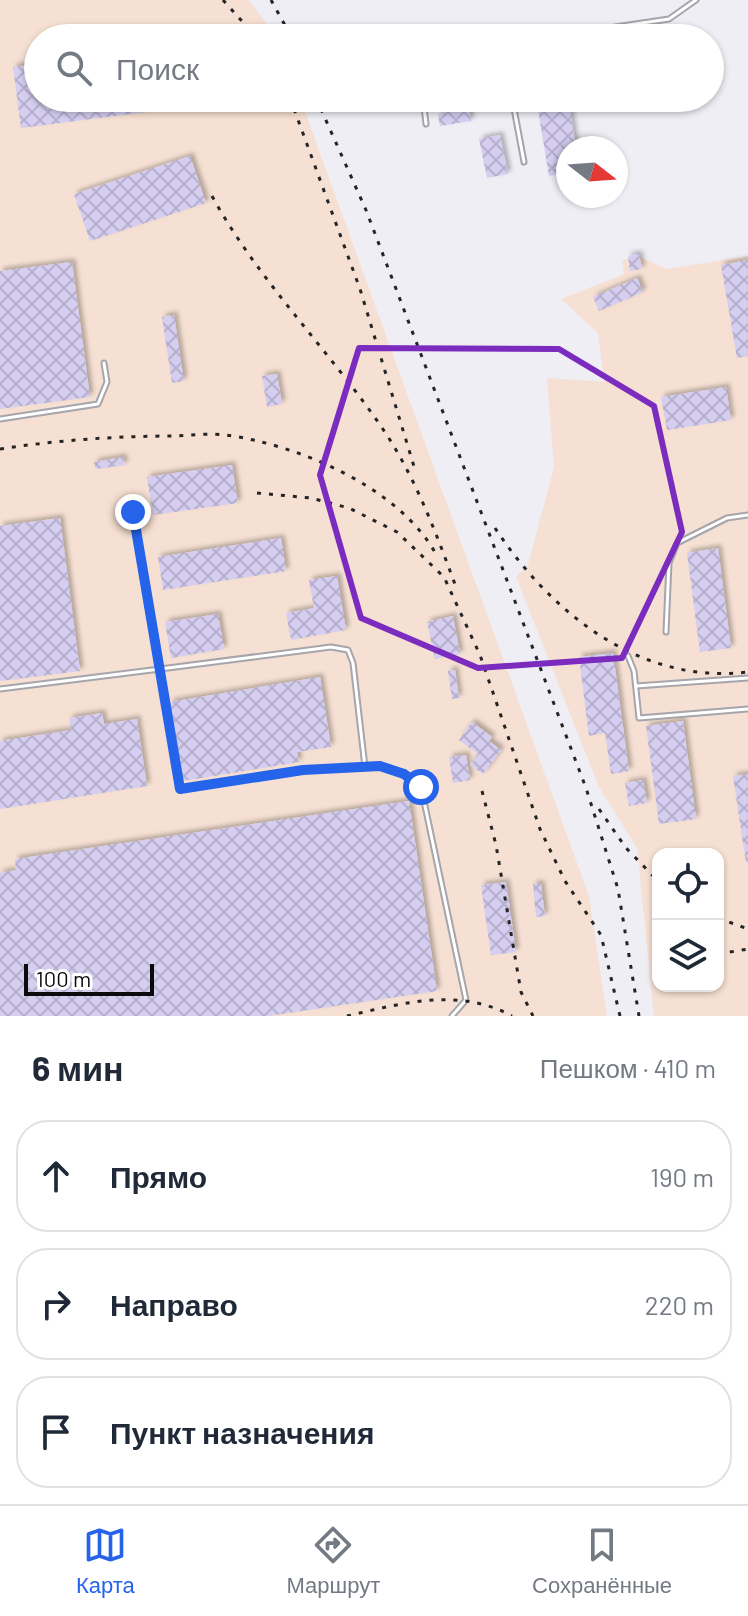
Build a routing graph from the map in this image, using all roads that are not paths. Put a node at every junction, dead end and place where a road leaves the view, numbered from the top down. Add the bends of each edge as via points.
1 (696, 0) edge
2 (635, 24) edge
3 (425, 112) edge
4 (515, 112) edge
5 (426, 124) dead end
6 (524, 162) dead end
7 (104, 363) dead end
8 (0, 419) edge
9 (133, 512) dead end
10 (748, 515) edge
11 (666, 632) dead end
12 (628, 656) dead end
13 (160, 669) junction
14 (748, 678) edge
15 (635, 686) junction
16 (0, 689) edge
17 (748, 709) edge
18 (365, 767) junction
19 (452, 1016) edge

1 - 2 lane via 669,19
3 - 5 lane
4 - 6 lane
7 - 8 lane via 107,382 98,404
9 - 13 lane
10 - 11 lane via 727,518 677,543 669,563
12 - 15 lane
13 - 16 lane
13 - 18 lane via 180,789 303,770
13 - 18 lane via 331,647 348,650
14 - 15 lane
15 - 17 lane via 639,718
18 - 19 lane via 404,774 421,787 466,1000

